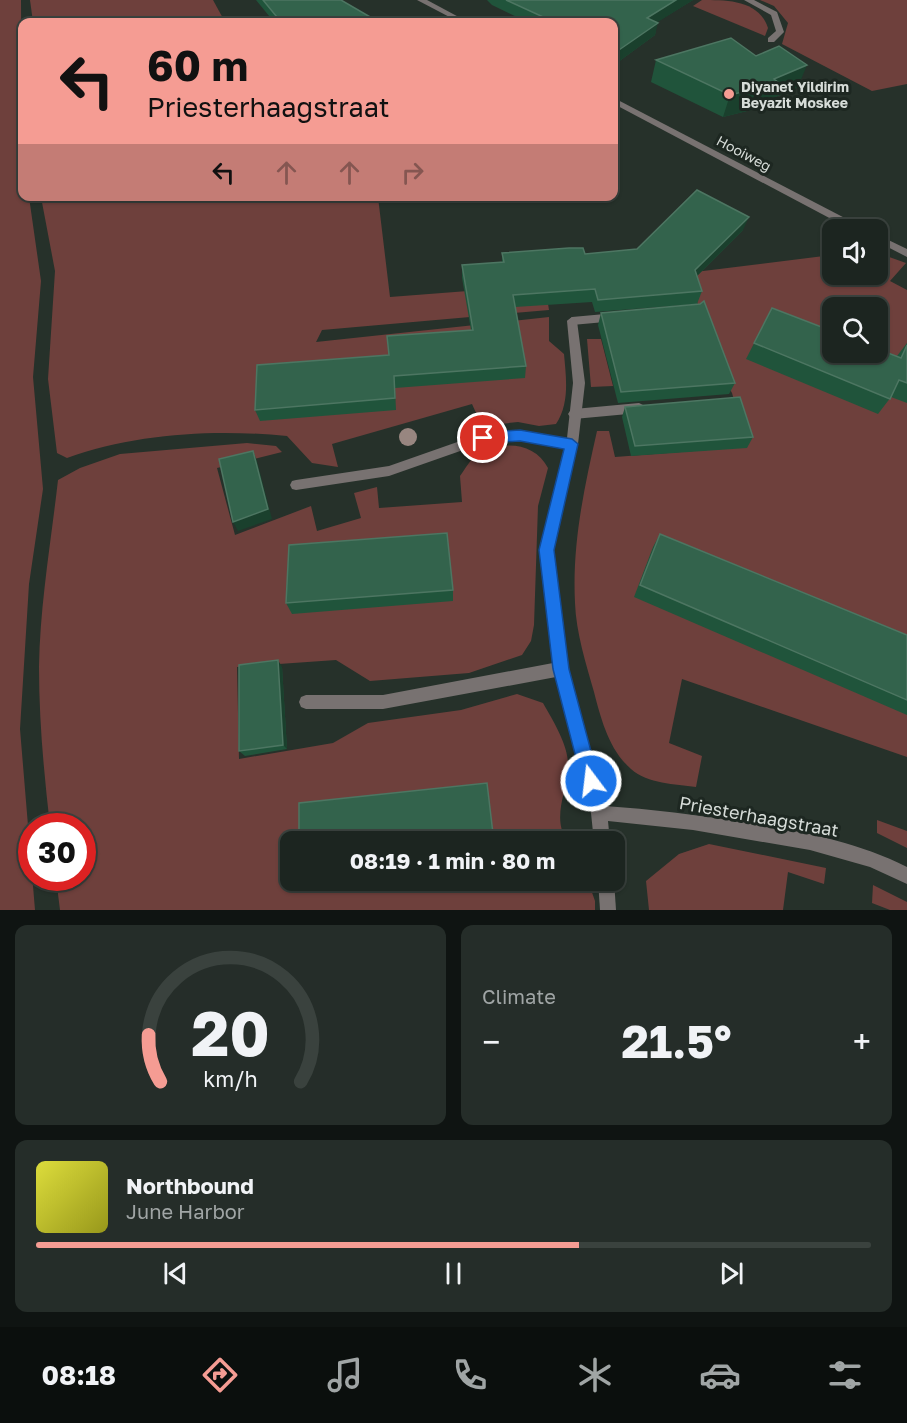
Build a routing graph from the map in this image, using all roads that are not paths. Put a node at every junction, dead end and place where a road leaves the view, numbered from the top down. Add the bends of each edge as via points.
1 (421, 0) edge
2 (748, 0) edge
3 (456, 18) edge
4 (771, 40) dead end
5 (618, 102) edge
6 (840, 219) edge
7 (888, 243) edge
8 (907, 253) edge
9 (628, 316) edge
10 (649, 407) edge
11 (574, 414) junction
12 (572, 444) junction
13 (296, 485) dead end
14 (561, 669) junction
15 (306, 702) dead end
16 (599, 813) junction
17 (601, 831) edge
18 (907, 876) edge
19 (607, 891) edge
20 (608, 910) edge

1 - 3 street
2 - 4 street via 774,14 780,32
5 - 6 street, Hooiweg
7 - 8 street
9 - 11 street via 572,321 579,382
10 - 11 street
11 - 12 street
12 - 13 street via 520,436 483,438 389,471
12 - 14 street via 547,550
14 - 15 street via 383,702
14 - 16 street
16 - 17 street
16 - 18 street, Priesterhaagstraat via 683,820 815,842 888,865
19 - 20 street

